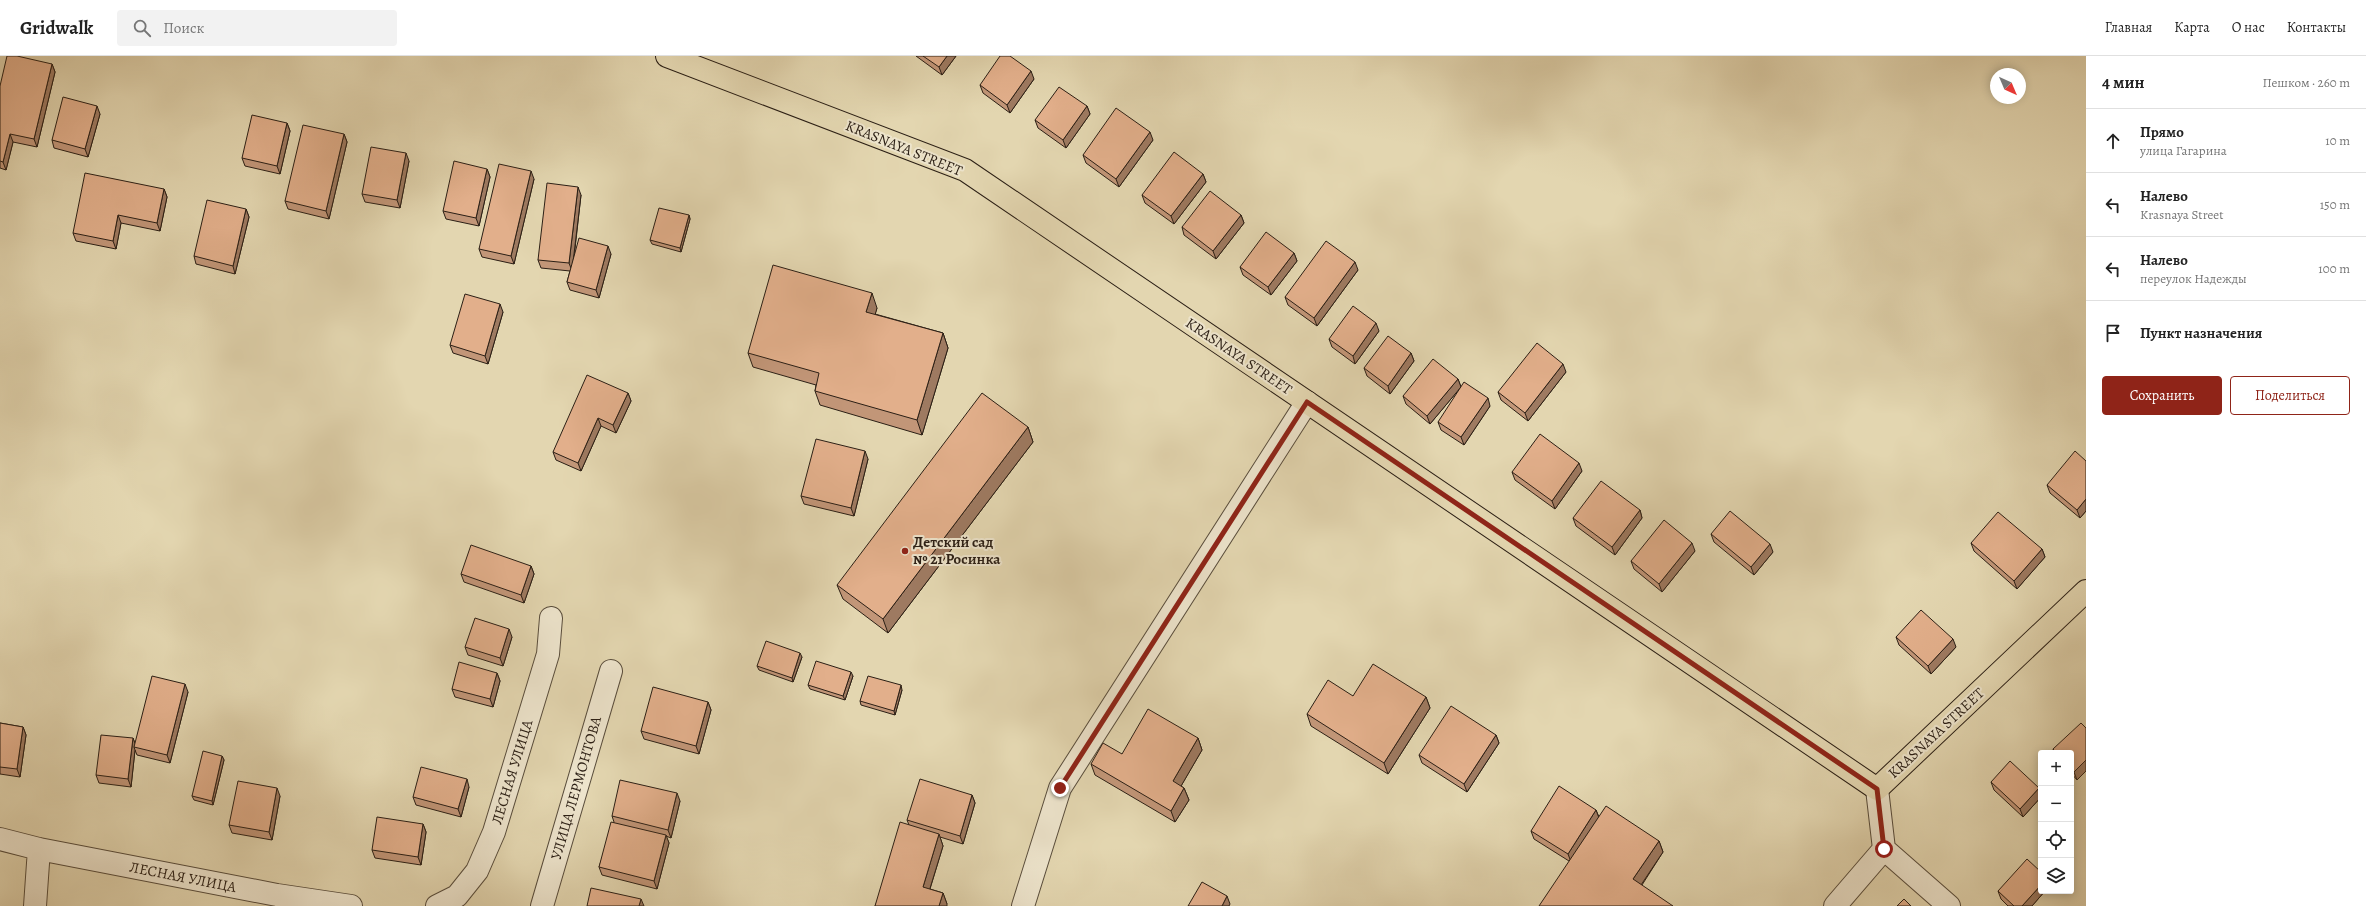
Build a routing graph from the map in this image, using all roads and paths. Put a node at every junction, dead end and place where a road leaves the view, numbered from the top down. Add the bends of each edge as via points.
1 (667, 56) edge
2 (1307, 402) junction
3 (2086, 591) edge
4 (551, 618) dead end
5 (611, 670) dead end
6 (1877, 789) junction
7 (0, 839) edge
8 (39, 848) junction
9 (1884, 849) junction
10 (35, 906) edge
11 (351, 906) edge
12 (437, 906) edge
13 (542, 906) edge
14 (1023, 906) edge
15 (1834, 906) edge
16 (1949, 906) edge

1 - 2 main road, KRASNAYA STREET via 965,170
2 - 6 main road, KRASNAYA STREET
2 - 14 street via 1060,788
3 - 6 main road, KRASNAYA STREET
4 - 12 street, ЛЕСНАЯ УЛИЦА via 548,654 494,832 477,871 457,896
5 - 13 street, УЛИЦА ЛЕРМОНТОВА
6 - 9 street
7 - 8 street, ЛЕСНАЯ УЛИЦА
8 - 10 street
8 - 11 street, ЛЕСНАЯ УЛИЦА via 277,895
9 - 15 street
9 - 16 street

